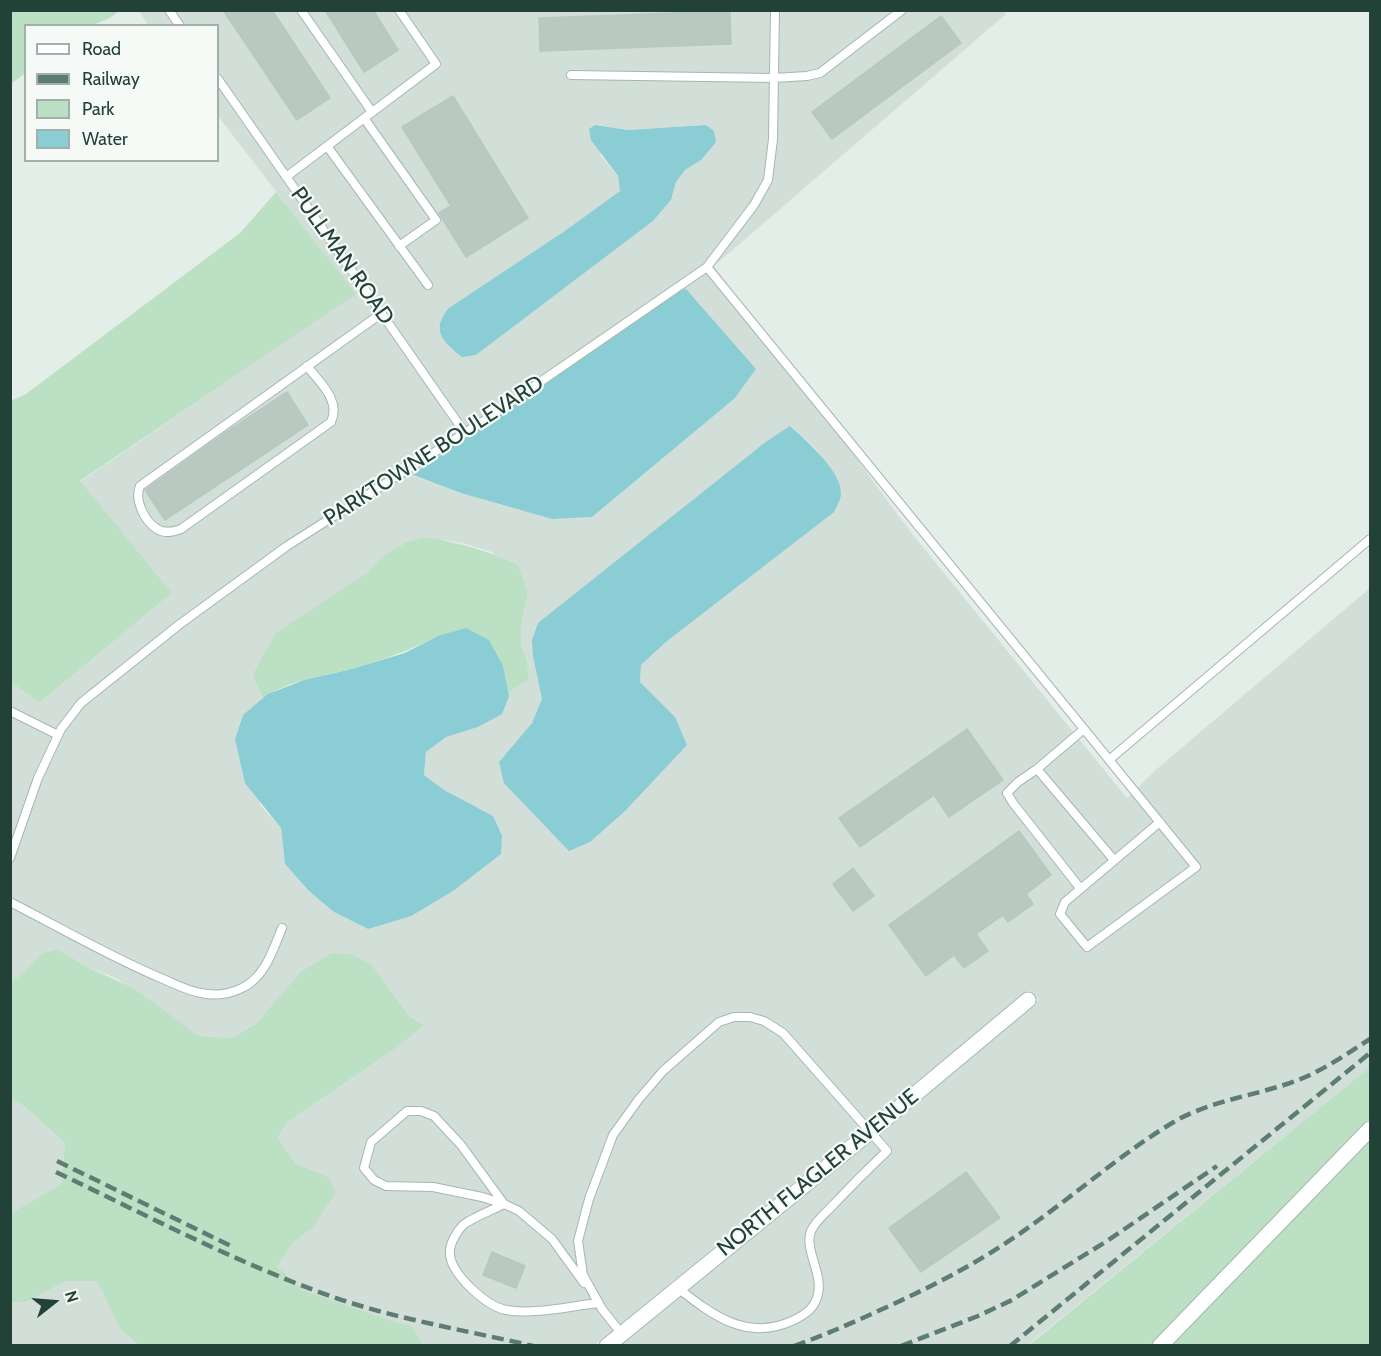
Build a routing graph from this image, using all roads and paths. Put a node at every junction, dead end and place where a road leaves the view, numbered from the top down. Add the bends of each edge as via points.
1 (169, 10) edge
2 (301, 10) edge
3 (399, 10) edge
4 (775, 10) edge
5 (902, 10) edge
6 (179, 24) edge
7 (571, 75) dead end
8 (774, 78) junction
9 (219, 80) edge
10 (368, 115) junction
11 (327, 146) junction
12 (286, 177) junction
13 (399, 246) junction
14 (707, 267) junction
15 (428, 285) dead end
16 (382, 313) junction
17 (307, 366) junction
18 (465, 433) junction
19 (1371, 539) edge
20 (10, 711) edge
21 (1084, 729) junction
22 (58, 735) junction
23 (1109, 760) junction
24 (1037, 769) junction
25 (1160, 822) junction
26 (10, 858) edge
27 (1114, 860) junction
28 (1080, 888) junction
29 (10, 902) edge
30 (282, 928) dead end
31 (1028, 1000) dead end
32 (1371, 1129) edge
33 (871, 1131) junction
34 (504, 1204) junction
35 (678, 1288) junction
36 (598, 1303) junction
37 (621, 1334) junction
38 (607, 1346) edge
39 (1160, 1346) edge

1 - 6 lane
2 - 10 lane
3 - 10 lane via 436,64
4 - 8 lane, PARKTOWNE BOULEVARD
5 - 8 lane via 820,73
7 - 8 lane
8 - 14 lane, PARKTOWNE BOULEVARD via 768,180
9 - 12 lane, PULLMAN ROAD
10 - 11 lane
10 - 13 lane via 436,220
11 - 12 lane
11 - 13 lane
12 - 16 lane, PULLMAN ROAD
13 - 15 lane
14 - 18 lane, PARKTOWNE BOULEVARD
14 - 21 lane
16 - 17 lane
16 - 18 lane, PULLMAN ROAD
17 - 17 lane via 140,486 139,506 157,529 170,533 181,529 331,422 335,405
18 - 22 lane, PARKTOWNE BOULEVARD via 287,546 189,618 81,703
19 - 23 lane
20 - 22 lane
21 - 23 lane
21 - 24 lane
22 - 26 lane, PARKTOWNE BOULEVARD
23 - 25 lane
24 - 27 lane
24 - 28 lane via 1007,793
25 - 27 lane
25 - 28 lane via 1196,867 1088,946 1060,914 1065,902
27 - 28 lane
29 - 30 lane via 140,970 200,993 244,988 270,959
31 - 33 street, NORTH FLAGLER AVENUE
32 - 39 street
33 - 35 street, NORTH FLAGLER AVENUE
33 - 35 lane via 887,1151 853,1183 810,1234 820,1282 816,1303 807,1313 764,1329 747,1327 722,1319
33 - 36 lane via 783,1033 750,1017 719,1022 663,1071 613,1135 578,1241 583,1275
34 - 34 lane via 461,1145 434,1116 407,1111 371,1142 364,1168 374,1180 386,1185 433,1187
34 - 36 lane via 519,1211 552,1239
34 - 36 lane via 463,1225 451,1244 450,1256 463,1281 482,1299 505,1310
35 - 37 street, NORTH FLAGLER AVENUE
36 - 37 lane
37 - 38 street, NORTH FLAGLER AVENUE

